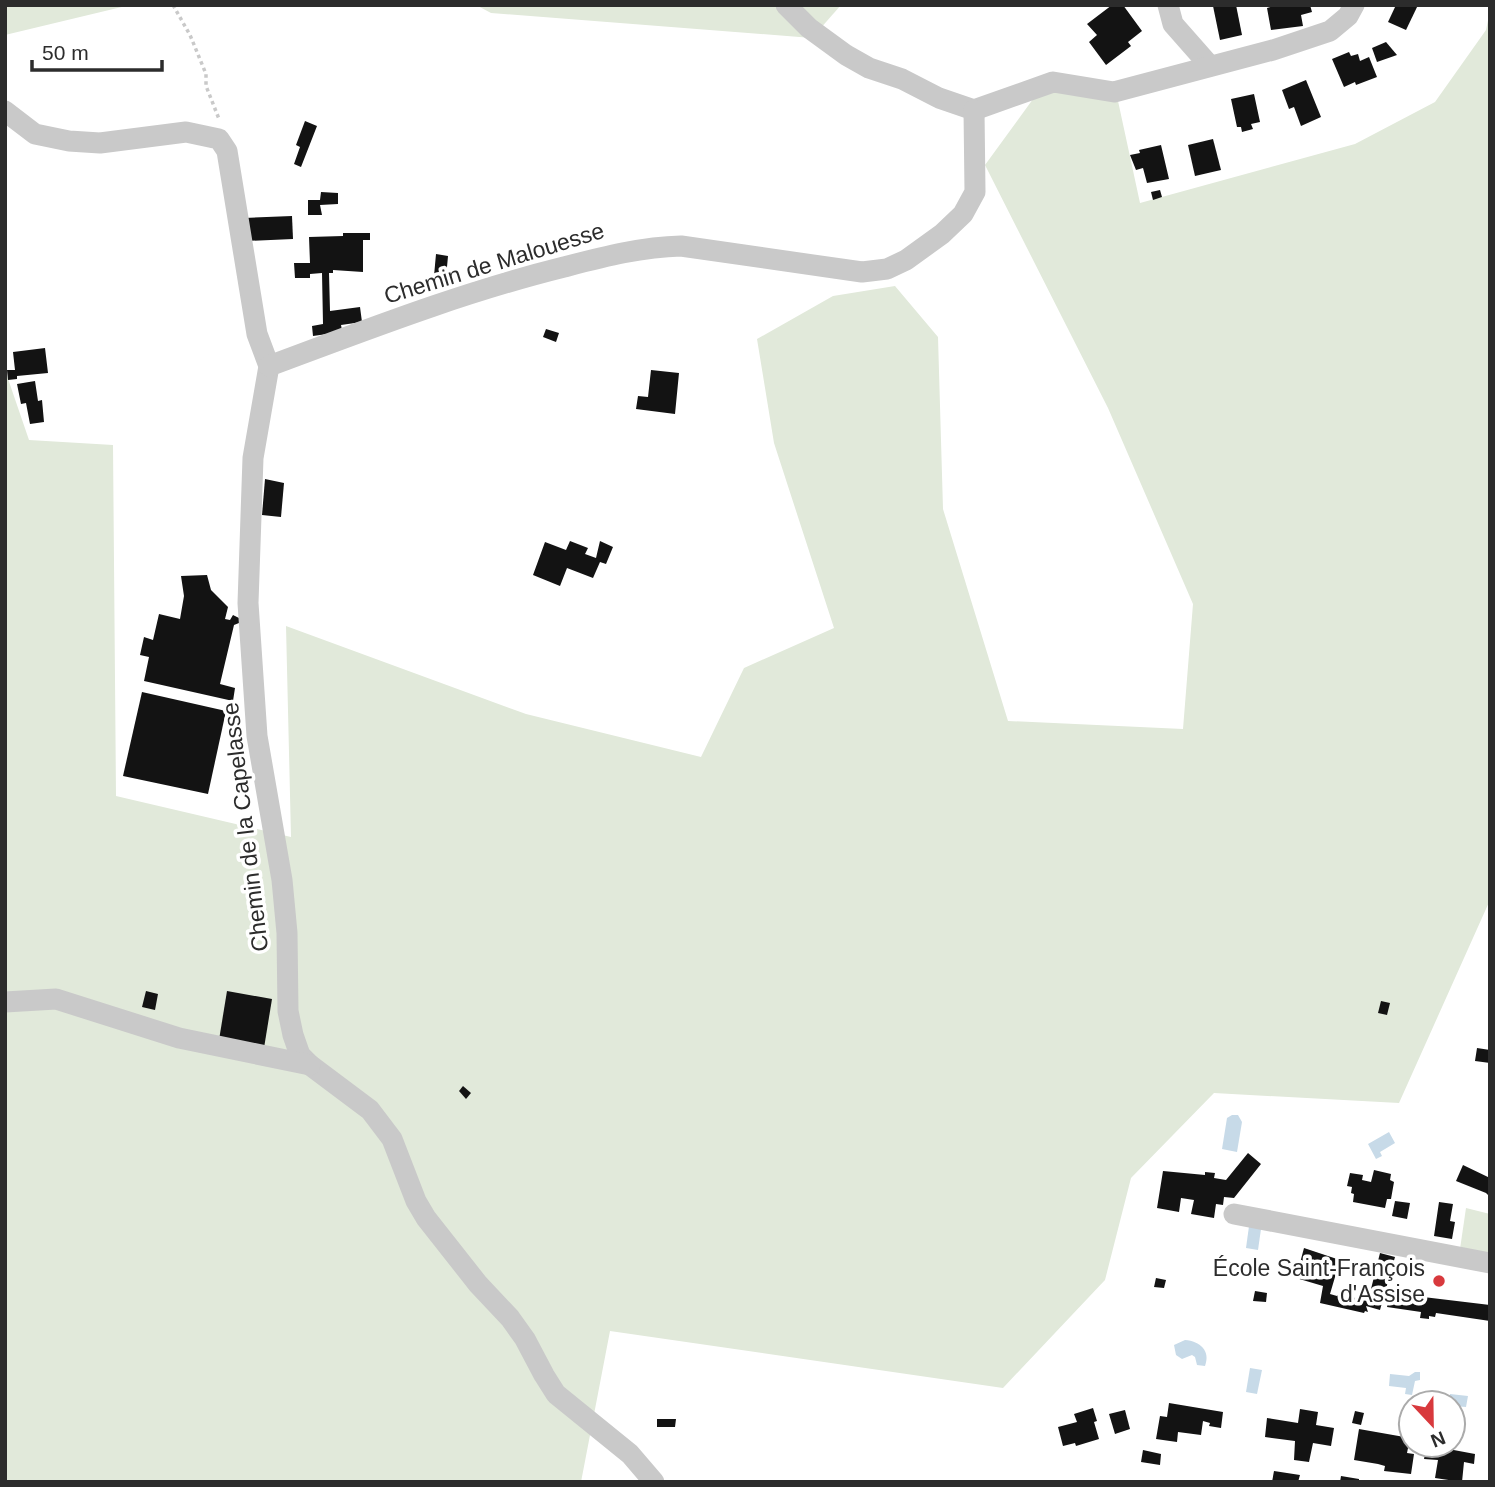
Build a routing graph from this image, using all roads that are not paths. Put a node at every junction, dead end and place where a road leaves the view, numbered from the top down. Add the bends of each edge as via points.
1 (786, 5) edge
2 (1168, 5) edge
3 (1354, 5) edge
4 (1210, 66) junction
5 (974, 110) junction
6 (5, 111) edge
7 (269, 366) junction
8 (5, 1002) edge
9 (310, 1066) junction
10 (1234, 1214) dead end
11 (1490, 1263) edge
12 (654, 1482) edge

1 - 5 street via 809,28 869,68
2 - 4 street via 1173,24
3 - 4 street via 1330,31 1311,40
4 - 5 street via 1114,92 1053,82
5 - 7 street, Chemin de Malouesse via 975,192 963,214 942,234 887,269 862,271 681,246 653,247 527,276
6 - 7 street via 35,134 69,141 100,143 186,132 219,139 227,151 257,334
7 - 9 street, Chemin de la Capelasse via 253,458 248,603 257,736 282,880 288,1011 300,1055
8 - 9 street via 56,999 178,1038
9 - 12 street, Chemin de la Capelasse via 370,1110 392,1139 426,1218 510,1318 556,1394 630,1454
10 - 11 street

